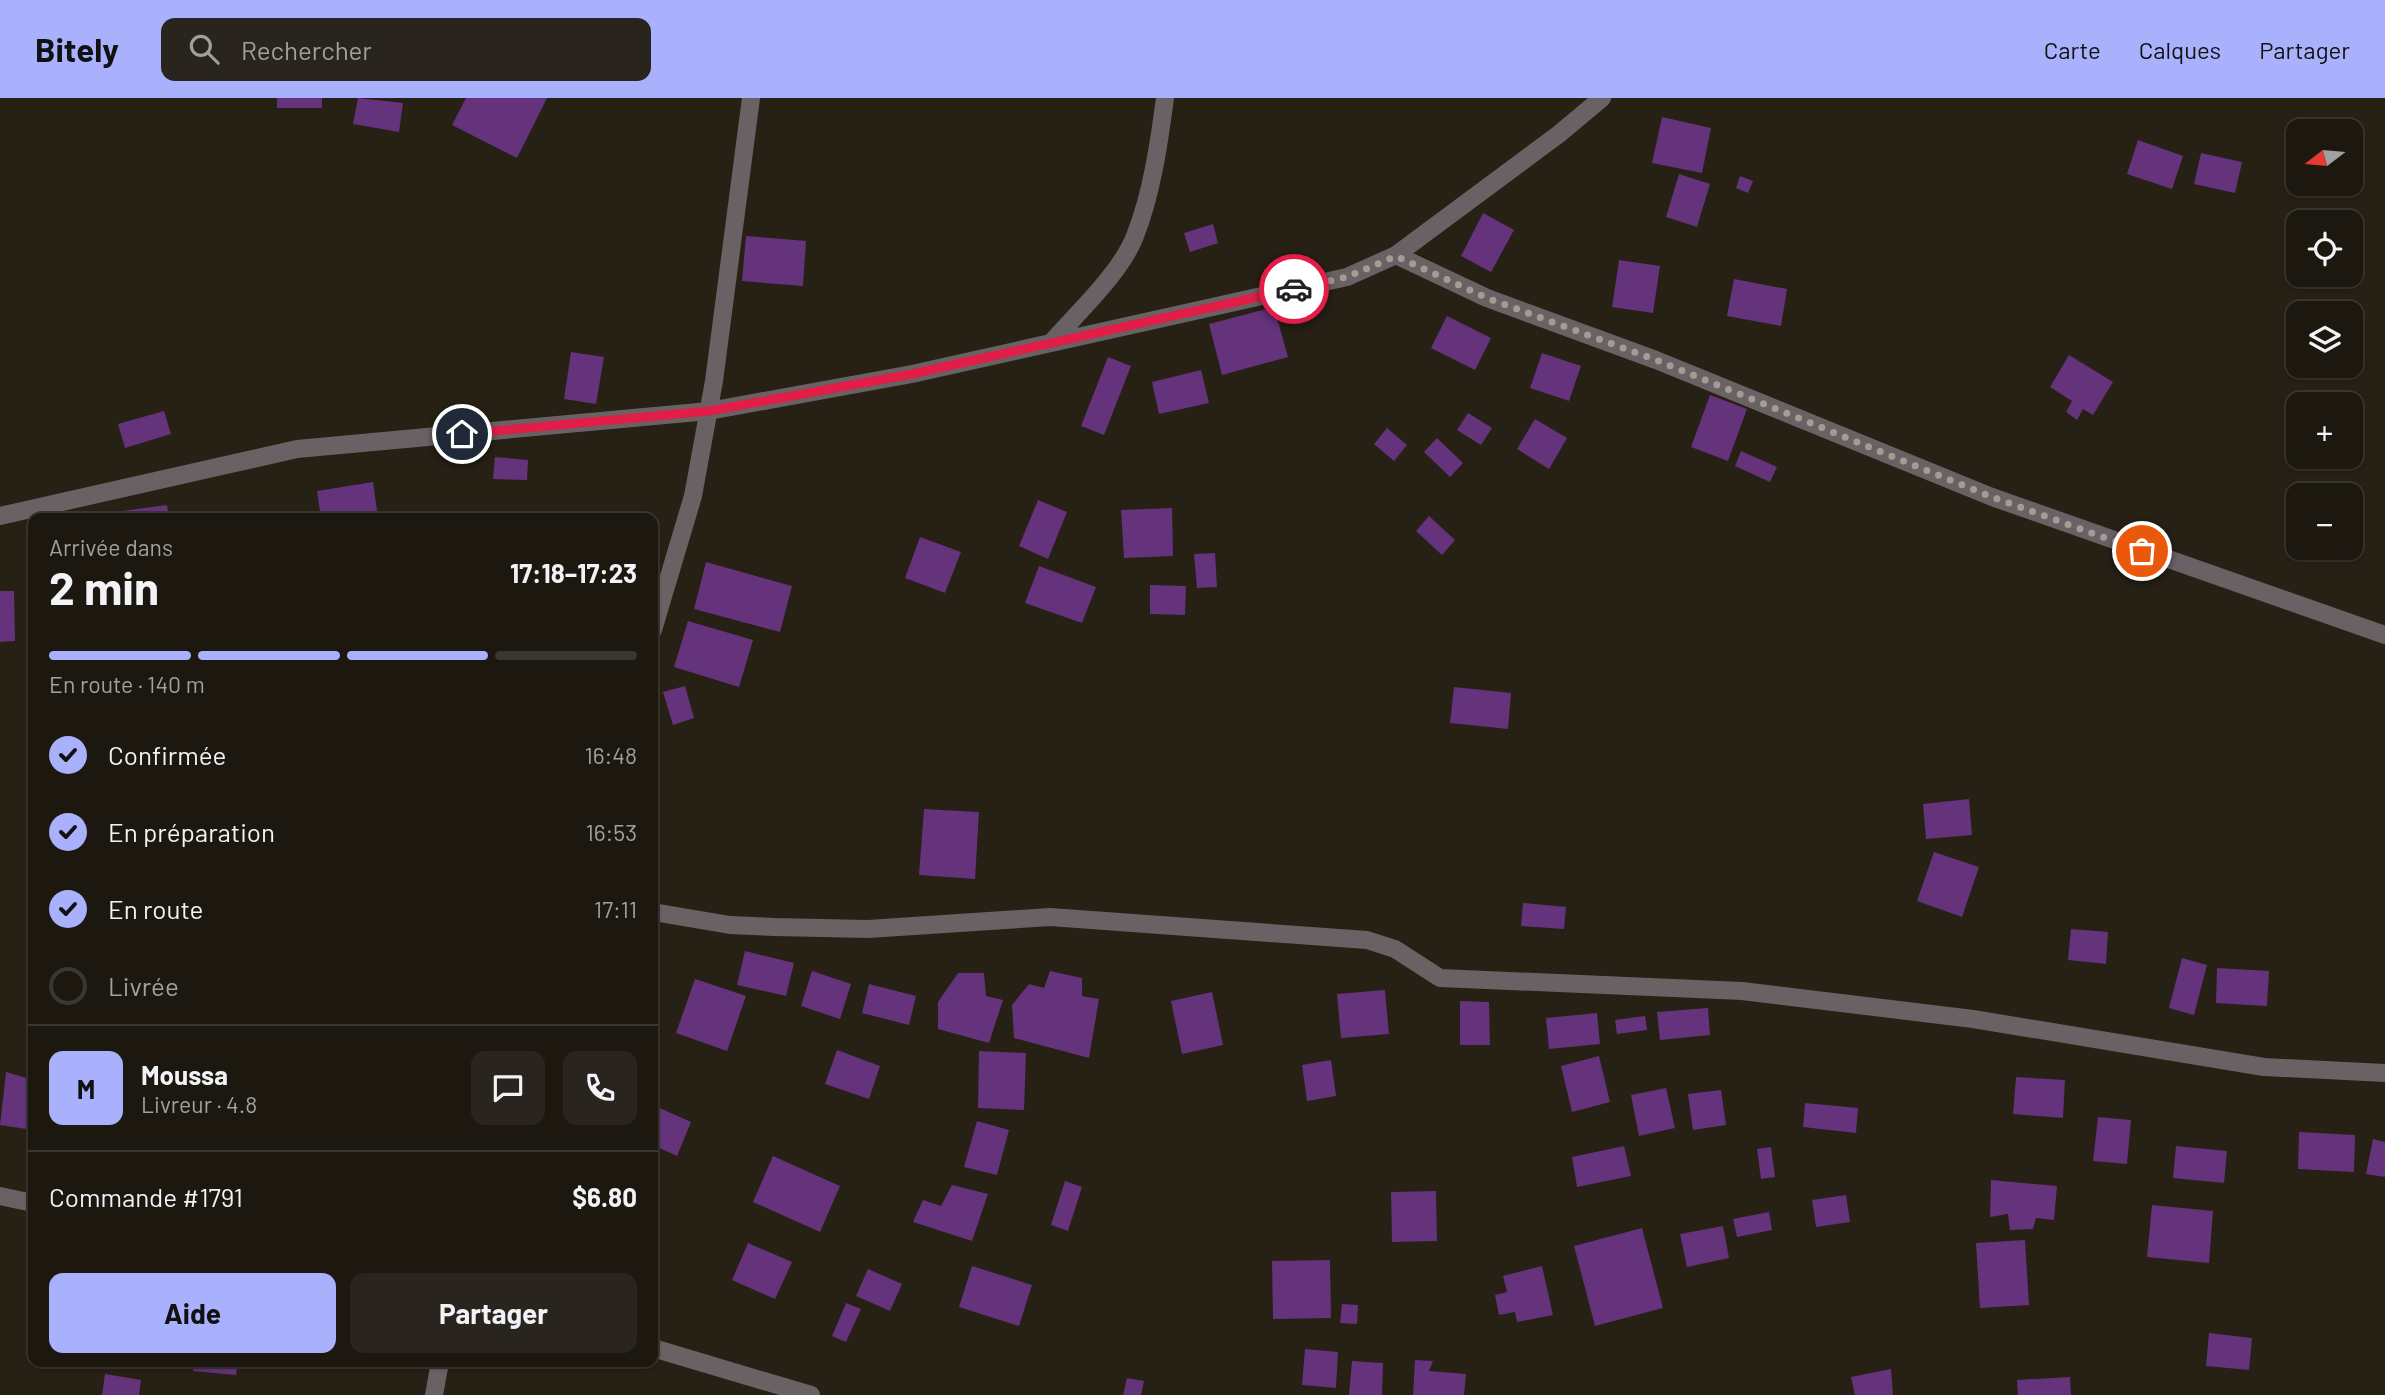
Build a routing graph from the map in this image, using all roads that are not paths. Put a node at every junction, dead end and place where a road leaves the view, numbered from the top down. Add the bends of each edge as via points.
1 (751, 98) edge
2 (1165, 98) edge
3 (1602, 98) edge
4 (1396, 256) junction
5 (1051, 343) junction
6 (709, 411) junction
7 (0, 516) edge
8 (658, 613) edge
9 (2385, 635) edge
10 (658, 913) edge
11 (2385, 1073) edge
12 (0, 1196) edge
13 (28, 1202) edge
14 (658, 1349) edge
15 (439, 1367) edge
16 (434, 1395) edge
17 (811, 1395) edge

1 - 6 street
2 - 5 street via 1135,238 1118,266
3 - 4 street
4 - 5 street via 1347,277
4 - 9 street via 1487,298 1656,360 1992,497
5 - 6 street
6 - 7 street via 297,449
6 - 8 street via 693,496
10 - 11 street via 741,926 868,929 1050,917 1367,940 1395,949 1440,978 1742,991 1973,1019 2264,1067
12 - 13 street
14 - 17 street
15 - 16 street

